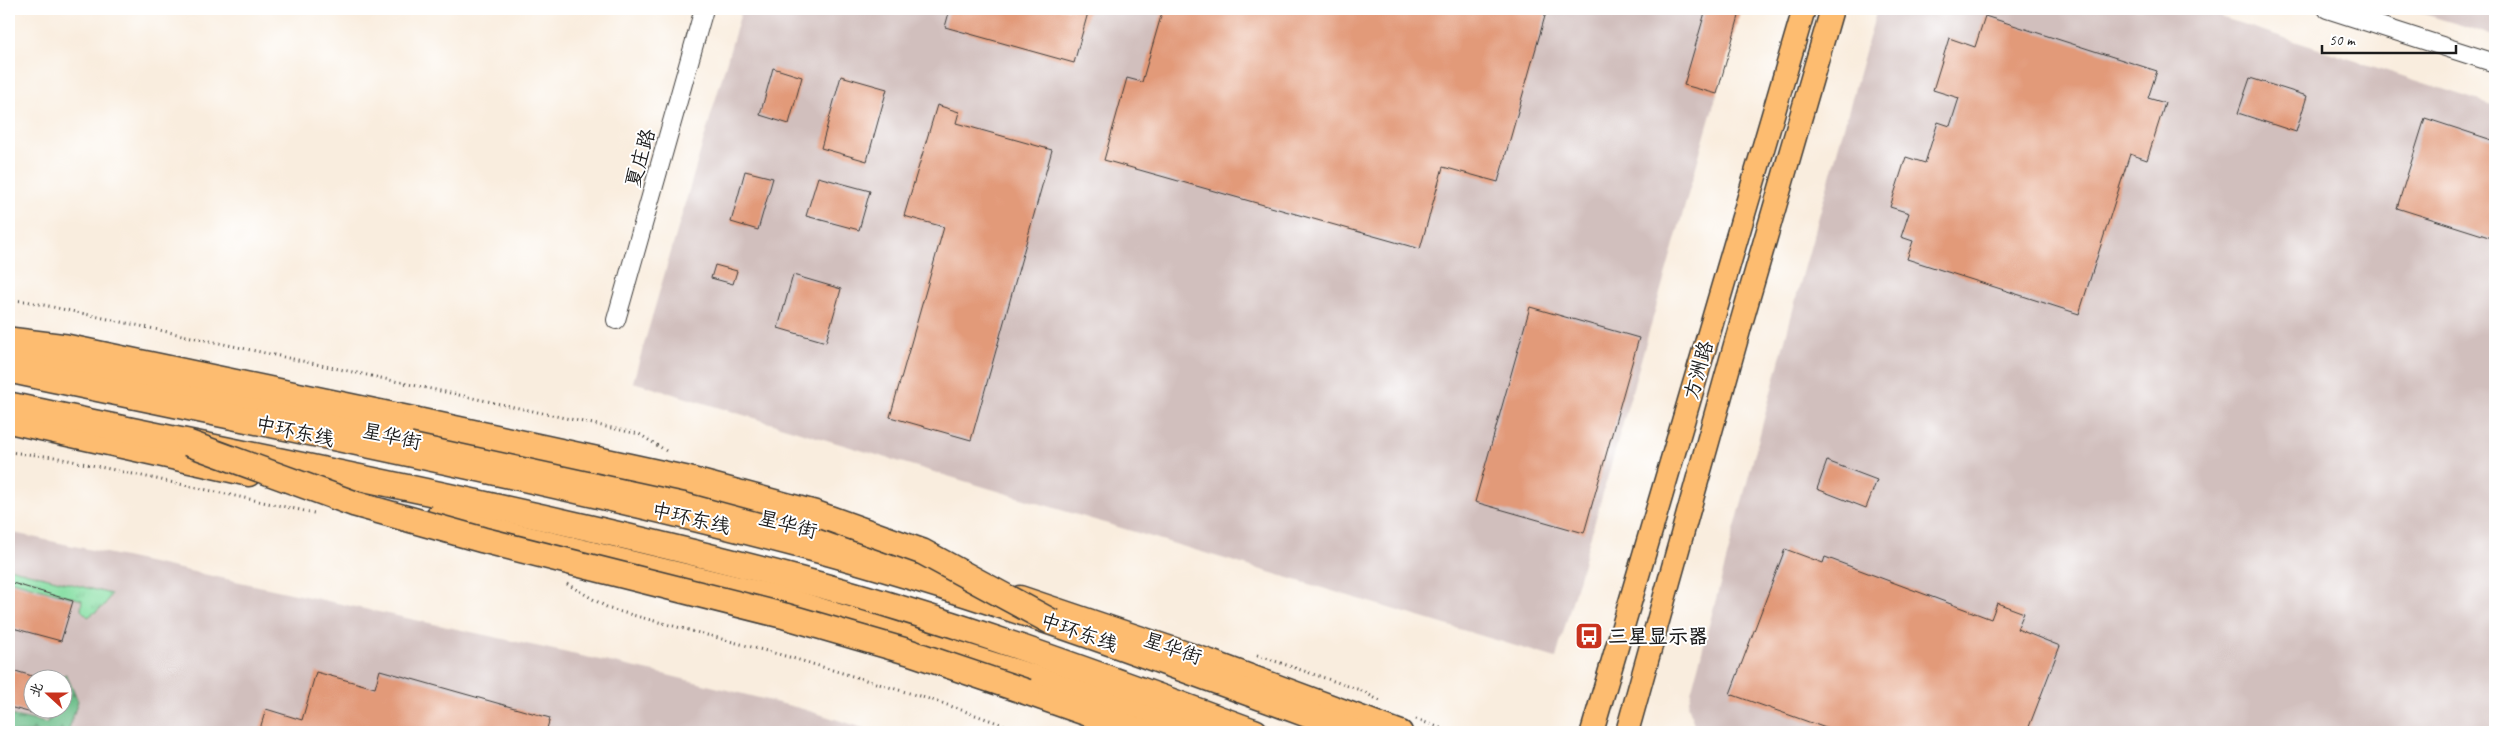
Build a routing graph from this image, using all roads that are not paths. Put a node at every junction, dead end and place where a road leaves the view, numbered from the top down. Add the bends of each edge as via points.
1 (704, 9) edge
2 (1804, 9) edge
3 (1832, 9) edge
4 (2327, 9) edge
5 (2495, 63) edge
6 (616, 320) dead end
7 (9, 340) edge
8 (9, 351) edge
9 (9, 370) edge
10 (9, 405) edge
11 (9, 422) edge
12 (188, 443) junction
13 (1052, 622) junction
14 (1141, 732) edge
15 (1195, 732) edge
16 (1255, 732) edge
17 (1355, 732) edge
18 (1401, 732) edge
19 (1592, 732) edge
20 (1627, 732) edge

1 - 6 street, 夏庄路
2 - 19 main road, 方洲路
3 - 20 main road, 方洲路
4 - 5 street
7 - 13 highway, bridge via 66,347 415,420 677,477 814,513 923,552
8 - 18 main road, 星华街 via 812,529 1200,658
9 - 13 highway, 中环东线, bridge via 721,525 909,577
10 - 12 highway, 中环东线
11 - 15 main road via 484,526 790,600 1033,676
12 - 14 highway, bridge via 355,504 483,540 785,616 909,652
12 - 16 highway, 中环东线, bridge via 491,505 797,579 918,614 1041,655
13 - 17 highway, 中环东线

